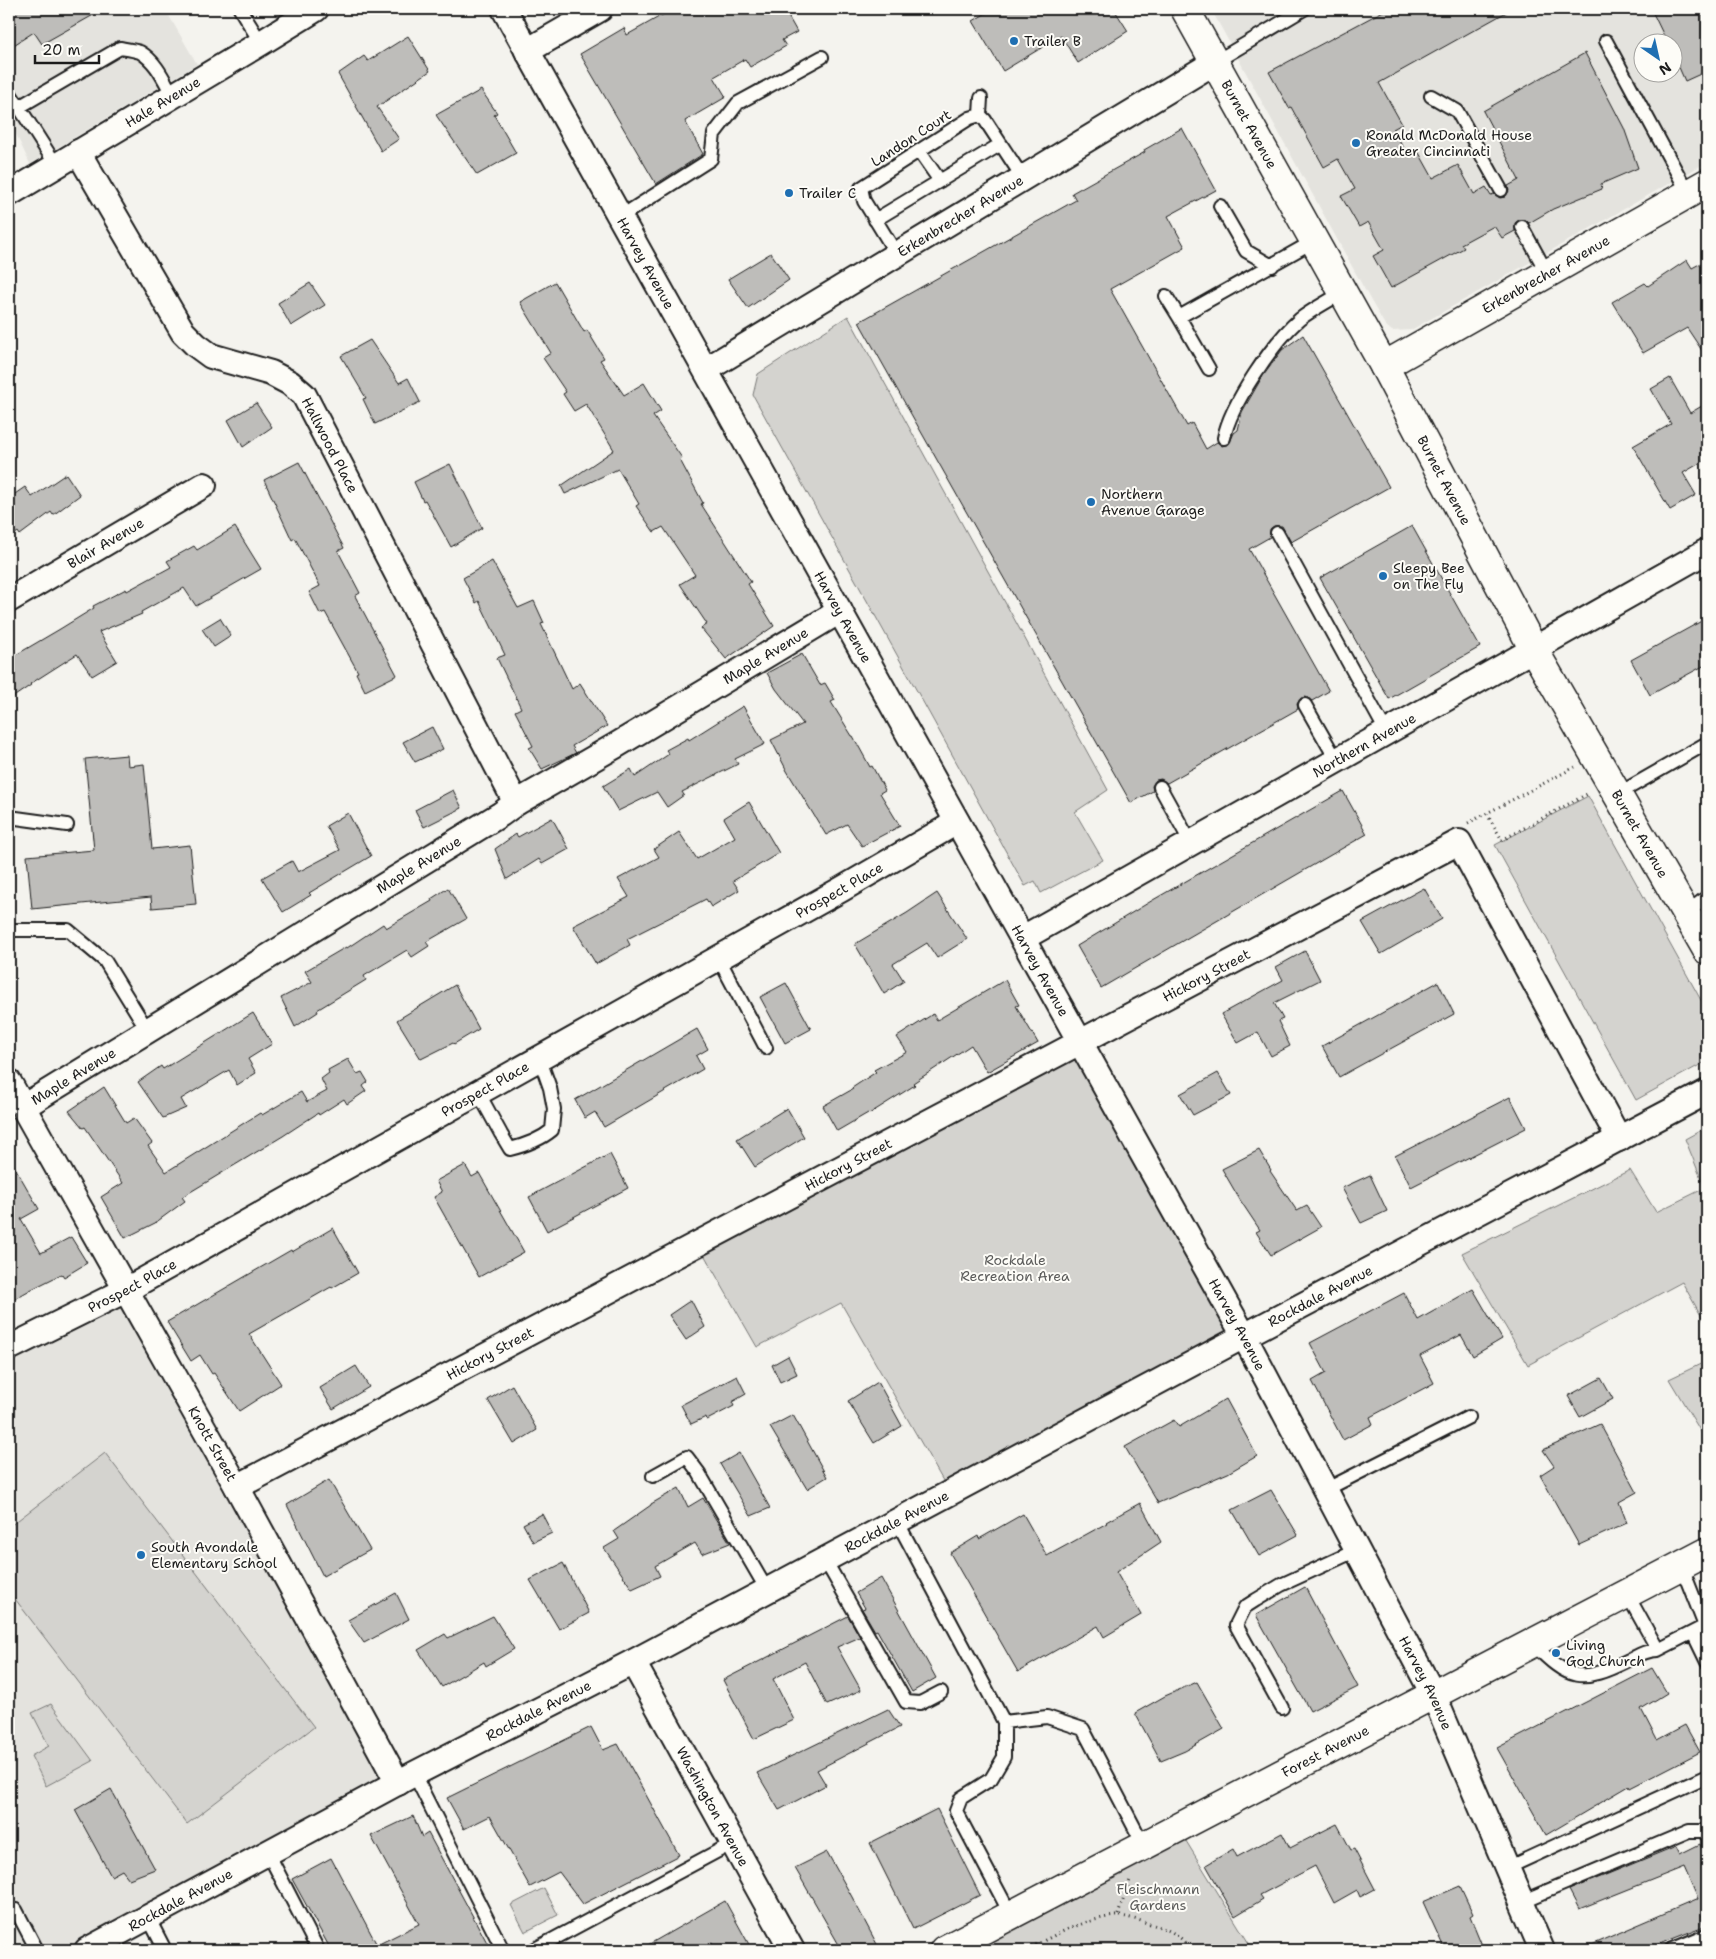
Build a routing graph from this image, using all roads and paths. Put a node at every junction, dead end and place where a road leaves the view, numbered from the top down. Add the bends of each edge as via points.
1 (240, 9) edge
2 (316, 9) edge
3 (504, 9) edge
4 (600, 9) edge
5 (1185, 9) edge
6 (1304, 9) edge
7 (1606, 41) dead end
8 (262, 43) junction
9 (527, 51) junction
10 (822, 58) dead end
11 (1215, 62) junction
12 (9, 92) edge
13 (173, 96) junction
14 (1431, 96) dead end
15 (981, 98) dead end
16 (18, 107) junction
17 (980, 115) junction
18 (1001, 144) junction
19 (919, 150) junction
20 (78, 152) junction
21 (56, 165) junction
22 (1023, 178) junction
23 (940, 181) junction
24 (1698, 188) edge
25 (1501, 190) dead end
26 (9, 194) edge
27 (1220, 206) dead end
28 (620, 217) junction
29 (876, 220) junction
30 (1522, 227) dead end
31 (1314, 241) junction
32 (897, 255) junction
33 (1272, 266) junction
34 (1547, 273) junction
35 (1343, 292) junction
36 (1166, 296) dead end
37 (1179, 317) junction
38 (1384, 366) junction
39 (707, 369) junction
40 (1209, 369) dead end
41 (1224, 438) dead end
42 (204, 485) dead end
43 (1277, 533) dead end
44 (1707, 551) edge
45 (9, 600) edge
46 (840, 611) junction
47 (1534, 650) junction
48 (1305, 705) dead end
49 (1387, 733) junction
50 (1707, 743) edge
51 (1337, 761) junction
52 (1160, 787) dead end
53 (1614, 788) junction
54 (516, 804) junction
55 (1487, 814) dead end
56 (9, 817) edge
57 (957, 822) junction
58 (66, 825) dead end
59 (1191, 843) junction
60 (1697, 905) edge
61 (9, 930) edge
62 (1023, 938) junction
63 (1707, 950) edge
64 (718, 957) junction
65 (148, 1031) junction
66 (1081, 1042) junction
67 (766, 1048) dead end
68 (539, 1057) junction
69 (9, 1082) edge
70 (478, 1092) junction
71 (1707, 1092) edge
72 (23, 1108) junction
73 (1619, 1139) junction
74 (126, 1290) junction
75 (1244, 1336) junction
76 (9, 1348) edge
77 (1469, 1416) dead end
78 (653, 1476) dead end
79 (237, 1487) junction
80 (1325, 1490) junction
81 (898, 1521) junction
82 (1357, 1550) junction
83 (1707, 1552) edge
84 (825, 1560) junction
85 (1681, 1565) junction
86 (767, 1590) junction
87 (1627, 1594) junction
88 (1693, 1632) junction
89 (1532, 1642) junction
90 (1658, 1650) junction
91 (634, 1662) junction
92 (1707, 1662) edge
93 (941, 1692) dead end
94 (1433, 1694) junction
95 (1282, 1708) dead end
96 (1004, 1722) junction
97 (1707, 1776) edge
98 (406, 1778) junction
99 (1707, 1835) edge
100 (733, 1843) junction
101 (1144, 1846) junction
102 (268, 1853) junction
103 (1507, 1868) junction
104 (1521, 1902) junction
105 (9, 1914) edge
106 (1012, 1915) junction
107 (148, 1917) junction
108 (1707, 1936) edge
109 (100, 1947) edge
110 (535, 1949) dead end
111 (37, 1950) edge
112 (165, 1950) edge
113 (318, 1950) edge
114 (503, 1950) edge
115 (792, 1950) edge
116 (944, 1950) edge
117 (1027, 1950) edge
118 (1189, 1950) edge
119 (1542, 1950) edge
120 (1672, 1950) edge

1 - 8 lane
2 - 8 street, Hale Avenue
3 - 9 street, Harvey Avenue
4 - 9 street
5 - 11 street, Burnet Avenue
6 - 11 lane
7 - 24 lane
8 - 13 street, Hale Avenue
9 - 28 street, Harvey Avenue
10 - 28 lane via 738,103 714,134 711,159
11 - 22 street, Erkenbrecher Avenue
11 - 31 street, Burnet Avenue
12 - 16 lane
13 - 16 lane via 152,62 139,52 120,48
13 - 20 street, Hale Avenue
14 - 25 lane via 1457,111
15 - 17 lane
16 - 21 lane
17 - 18 lane
17 - 19 lane, Landon Court
18 - 22 lane
18 - 23 lane
19 - 23 lane
19 - 29 lane, Landon Court via 860,188
20 - 21 street, Hale Avenue
20 - 54 street, Hallwood Place via 183,332 211,356 271,373 304,394
21 - 26 street, Hale Avenue
22 - 32 street, Erkenbrecher Avenue
23 - 29 lane
24 - 34 street, Erkenbrecher Avenue
27 - 33 lane via 1246,251
28 - 39 street, Harvey Avenue
29 - 32 lane, Landon Court
30 - 34 lane
31 - 33 lane
31 - 35 street, Burnet Avenue
32 - 39 street, Erkenbrecher Avenue
33 - 37 lane
34 - 38 street, Erkenbrecher Avenue
35 - 38 street, Burnet Avenue
35 - 41 lane via 1300,319 1278,342 1239,399
36 - 37 lane
37 - 40 lane
38 - 47 street, Burnet Avenue
39 - 46 street, Harvey Avenue
42 - 45 street, Blair Avenue
43 - 49 lane
44 - 47 street, Northern Avenue
46 - 54 street, Maple Avenue
46 - 57 street, Harvey Avenue
47 - 49 street, Northern Avenue
47 - 53 street, Burnet Avenue
48 - 51 lane
49 - 51 street, Northern Avenue
50 - 53 lane
51 - 59 street, Northern Avenue
52 - 59 lane
53 - 55 path via 1502,840
53 - 60 street, Burnet Avenue
54 - 65 street, Maple Avenue
56 - 58 lane
57 - 62 street, Harvey Avenue
57 - 64 street, Prospect Place
59 - 62 street, Northern Avenue
60 - 63 street, Burnet Avenue
61 - 65 lane via 68,930 105,961
62 - 66 street, Harvey Avenue
64 - 67 lane
64 - 68 street, Prospect Place
65 - 72 street, Maple Avenue
66 - 73 street, Hickory Street via 1459,842
66 - 75 street, Harvey Avenue
66 - 79 street, Hickory Street
68 - 70 street, Prospect Place
68 - 70 lane via 554,1109 552,1130 545,1136 510,1149
69 - 72 street, Maple Avenue
70 - 74 street, Prospect Place
71 - 73 street, Rockdale Avenue
72 - 74 street, Knott Street
73 - 75 street, Rockdale Avenue
74 - 76 street, Prospect Place
74 - 79 street, Knott Street
75 - 80 street, Harvey Avenue
75 - 81 street, Rockdale Avenue
77 - 80 lane
78 - 86 lane via 686,1457 699,1473
79 - 98 street, Knott Street
80 - 82 street, Harvey Avenue
81 - 84 street, Rockdale Avenue
81 - 96 lane
82 - 94 street, Harvey Avenue
82 - 95 lane via 1256,1600 1245,1607 1236,1625
83 - 85 street, Forest Avenue
84 - 86 street, Rockdale Avenue
84 - 93 lane via 906,1702 920,1703
85 - 87 street, Forest Avenue
85 - 88 lane via 1706,1626
86 - 91 street, Rockdale Avenue
87 - 89 street, Forest Avenue
87 - 90 lane
88 - 90 lane
88 - 92 lane
89 - 90 lane via 1553,1664 1578,1676 1591,1675 1650,1650
89 - 94 street, Forest Avenue
91 - 98 street, Rockdale Avenue
91 - 100 street, Washington Avenue
94 - 101 street, Forest Avenue
94 - 103 street, Harvey Avenue
96 - 101 lane via 1047,1717 1083,1729
96 - 106 lane via 1004,1756 996,1772 991,1779 961,1798 956,1812
97 - 103 lane
98 - 102 street, Rockdale Avenue
98 - 114 lane
99 - 104 lane via 1702,1831 1689,1831
100 - 110 lane
100 - 115 street, Washington Avenue
101 - 106 street, Forest Avenue
102 - 107 street, Rockdale Avenue
102 - 113 lane
103 - 104 street, Harvey Avenue
104 - 119 street, Harvey Avenue
105 - 111 lane via 16,1910
106 - 116 street, Forest Avenue
107 - 109 street, Rockdale Avenue
107 - 112 lane
108 - 120 lane
117 - 118 path via 1090,1922 1118,1915 1171,1931 1185,1941

